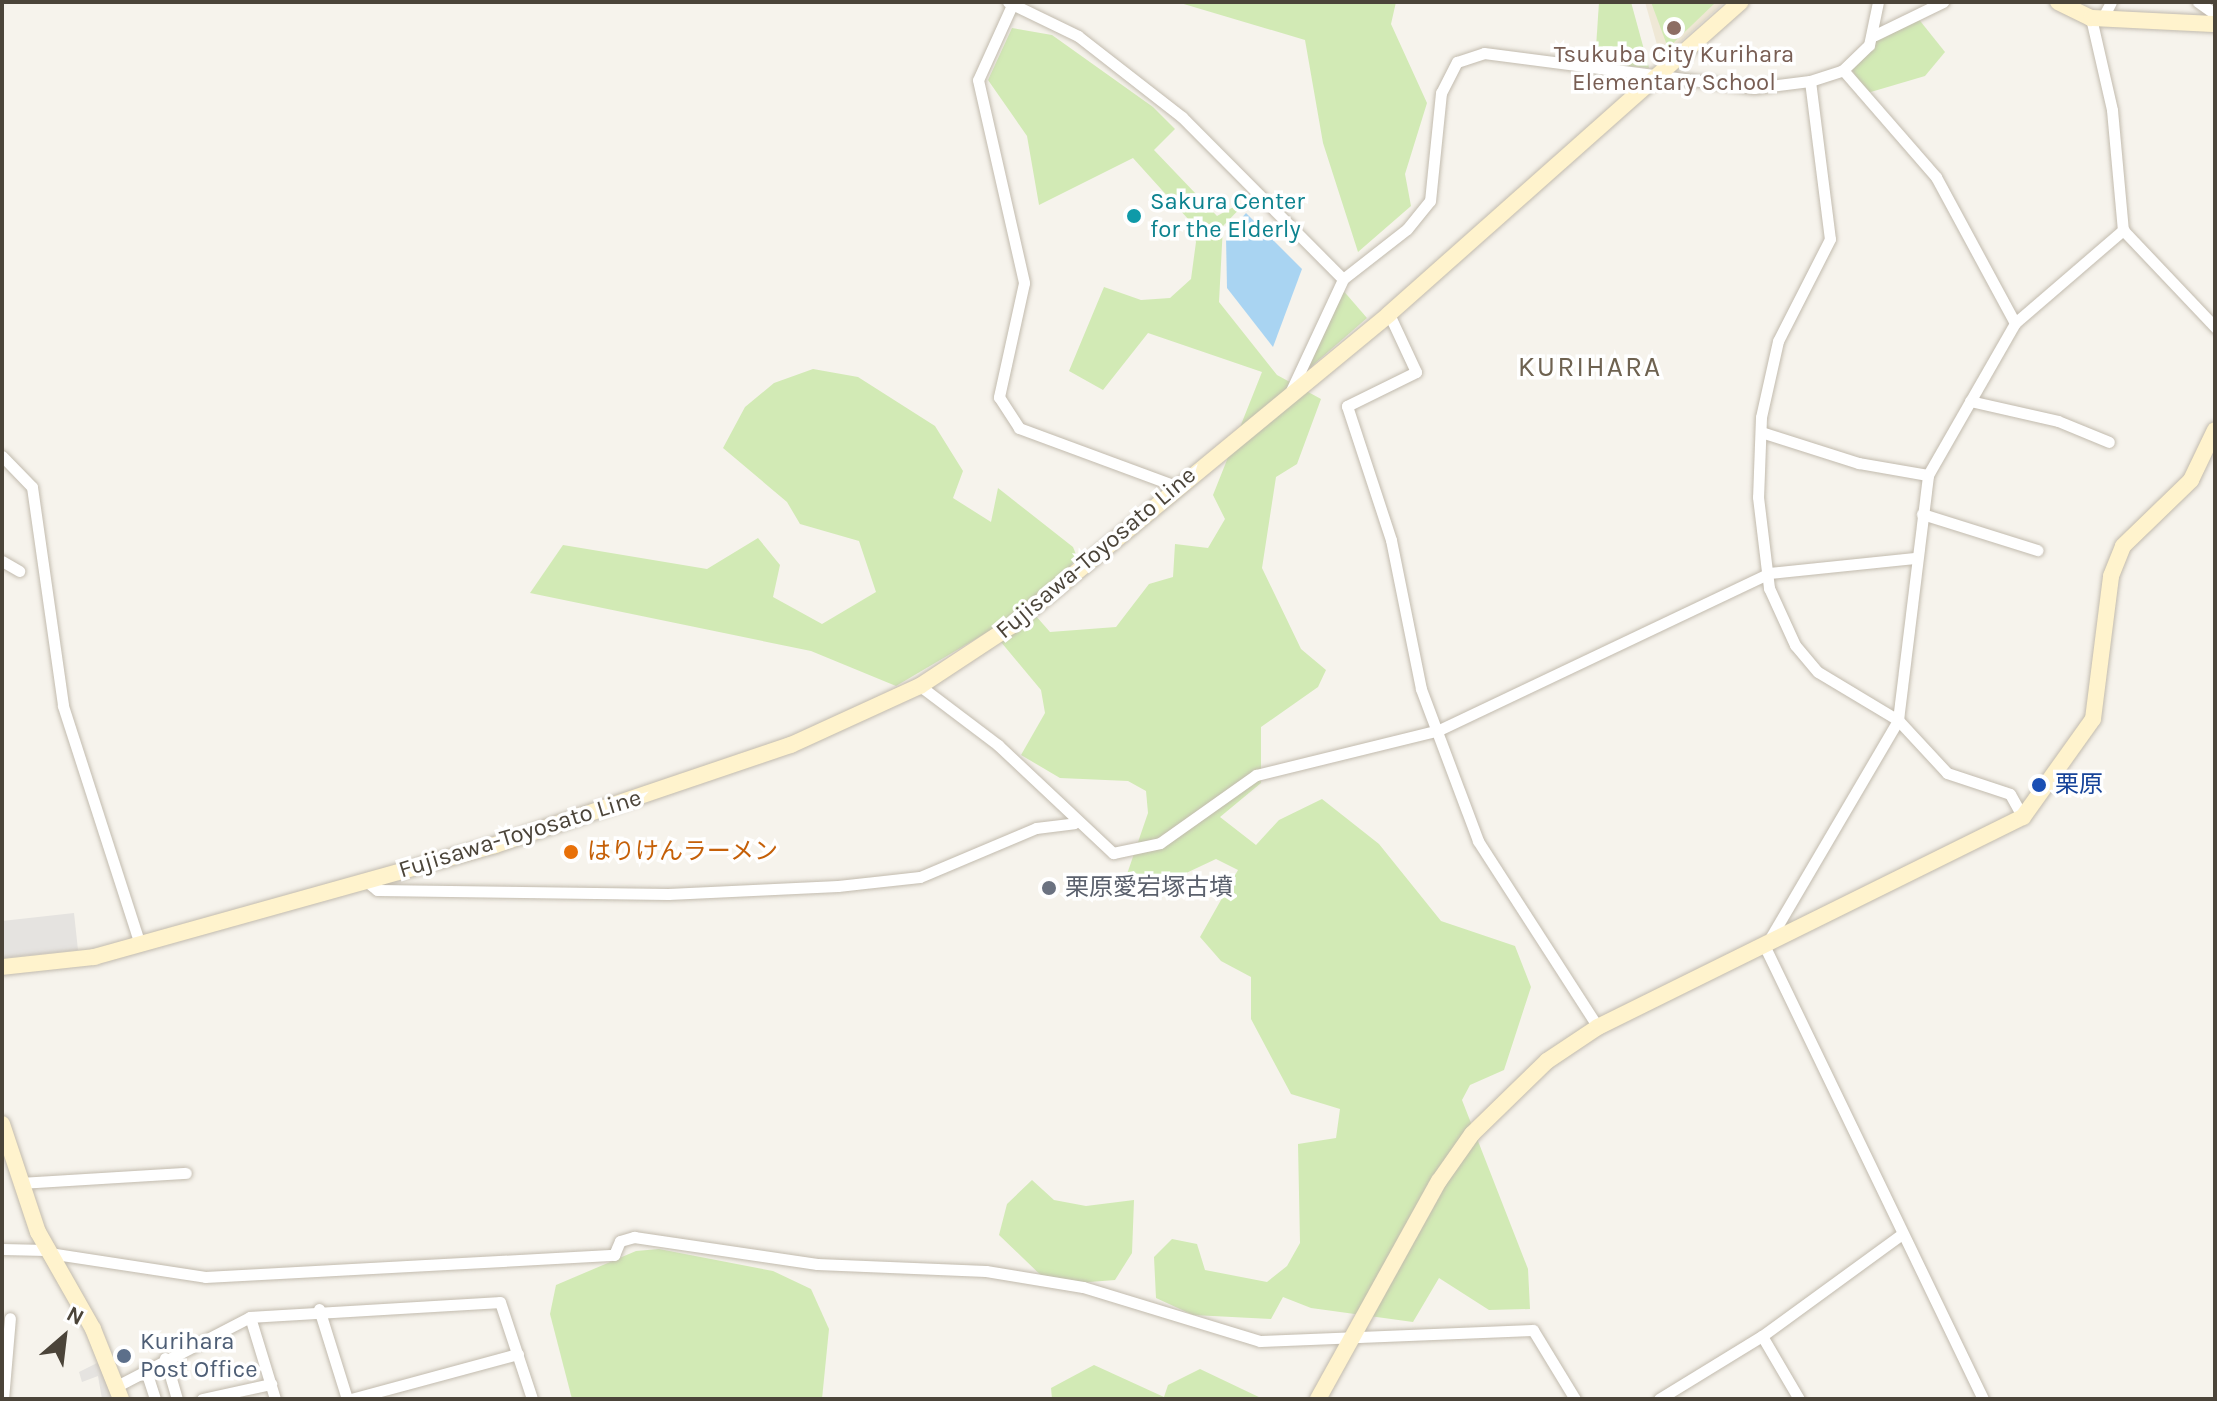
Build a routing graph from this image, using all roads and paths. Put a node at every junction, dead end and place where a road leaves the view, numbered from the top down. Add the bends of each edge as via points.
1 (1741, 2) edge
2 (1878, 2) edge
3 (1943, 2) edge
4 (2058, 2) edge
5 (2111, 2) edge
6 (2198, 2) edge
7 (1010, 3) edge
8 (2215, 15) edge
9 (2097, 18) junction
10 (2214, 24) edge
11 (1875, 35) junction
12 (1843, 70) junction
13 (1652, 79) junction
14 (1810, 81) junction
15 (2123, 230) junction
16 (1343, 279) junction
17 (1389, 314) junction
18 (2015, 323) junction
19 (2215, 327) edge
20 (1289, 396) junction
21 (1970, 401) junction
22 (2215, 430) edge
23 (1761, 432) junction
24 (2109, 442) dead end
25 (2, 456) edge
26 (1928, 475) junction
27 (1176, 486) junction
28 (1922, 514) junction
29 (2037, 550) dead end
30 (1916, 558) junction
31 (2, 561) edge
32 (19, 571) dead end
33 (1770, 573) junction
34 (920, 686) junction
35 (1898, 720) junction
36 (1439, 730) junction
37 (2023, 817) junction
38 (1074, 823) junction
39 (366, 881) junction
40 (140, 945) junction
41 (1765, 947) junction
42 (2, 967) edge
43 (1598, 1027) junction
44 (2, 1124) edge
45 (186, 1173) dead end
46 (21, 1183) junction
47 (1902, 1234) junction
48 (2, 1249) edge
49 (47, 1251) junction
50 (319, 1309) junction
51 (250, 1317) junction
52 (10, 1318) dead end
53 (1354, 1334) junction
54 (1762, 1336) junction
55 (518, 1354) junction
56 (165, 1358) junction
57 (145, 1368) junction
58 (271, 1384) junction
59 (119, 1393) edge
60 (3, 1399) edge
61 (155, 1399) edge
62 (177, 1399) edge
63 (202, 1399) edge
64 (275, 1399) edge
65 (349, 1399) edge
66 (532, 1399) edge
67 (1318, 1399) edge
68 (1575, 1399) edge
69 (1659, 1399) edge
70 (1799, 1399) edge
71 (1983, 1399) edge

1 - 13 main road, Fujisawa-Toyosato Line
2 - 11 street
3 - 11 street
4 - 9 main road
5 - 9 street
6 - 8 street
7 - 16 street via 1078,36 1145,87
7 - 27 street via 978,80 1024,283 999,397 1019,428
8 - 10 street
9 - 10 main road
9 - 15 street
11 - 12 street
12 - 14 street
12 - 18 street via 1936,177
13 - 14 street via 1754,88
13 - 16 street via 1484,53 1457,62 1441,93 1430,201 1407,229
13 - 17 main road, Fujisawa-Toyosato Line
14 - 23 street via 1830,239 1778,341
15 - 18 street
15 - 19 street
16 - 20 street
17 - 20 main road, Fujisawa-Toyosato Line
17 - 36 street via 1416,372 1347,406 1370,463 1421,689
18 - 21 street
20 - 27 main road, Fujisawa-Toyosato Line
21 - 24 street via 2058,421
21 - 26 street
22 - 37 main road via 2191,480 2123,546 2111,576 2093,719
23 - 26 street via 1859,463
23 - 33 street via 1758,497
25 - 40 street via 32,487 63,706
26 - 28 street
27 - 34 main road, Fujisawa-Toyosato Line via 1011,626
28 - 29 street
28 - 30 street
30 - 33 street
30 - 35 street
31 - 32 street
33 - 35 street via 1777,613 1818,672
33 - 36 street
34 - 38 street via 998,745
34 - 39 main road, Fujisawa-Toyosato Line via 791,745
35 - 37 street via 1926,759 1985,791 2010,794
35 - 41 street
36 - 38 street via 1256,775 1160,843 1113,853
36 - 43 street via 1444,764 1478,841
37 - 41 main road
38 - 39 street via 1036,828 920,877 838,886 668,894 377,890
39 - 40 main road, Fujisawa-Toyosato Line
40 - 42 main road, Fujisawa-Toyosato Line
41 - 43 main road
41 - 47 street
43 - 53 main road via 1547,1061 1472,1134
44 - 46 main road
45 - 46 street
46 - 49 main road
47 - 54 street
47 - 71 street
48 - 49 street
49 - 53 street via 205,1277 614,1255 620,1241 634,1237 817,1264 1049,1279 1260,1341 1327,1342
49 - 59 main road
50 - 51 street
50 - 55 street via 500,1302
50 - 65 street
51 - 56 street
51 - 58 street
52 - 60 street via 13,1352
53 - 67 main road
53 - 68 street via 1533,1330
54 - 69 street
54 - 70 street
55 - 65 street
55 - 66 street
56 - 57 street
56 - 62 street
57 - 59 street
57 - 61 street
58 - 63 street
58 - 64 street

